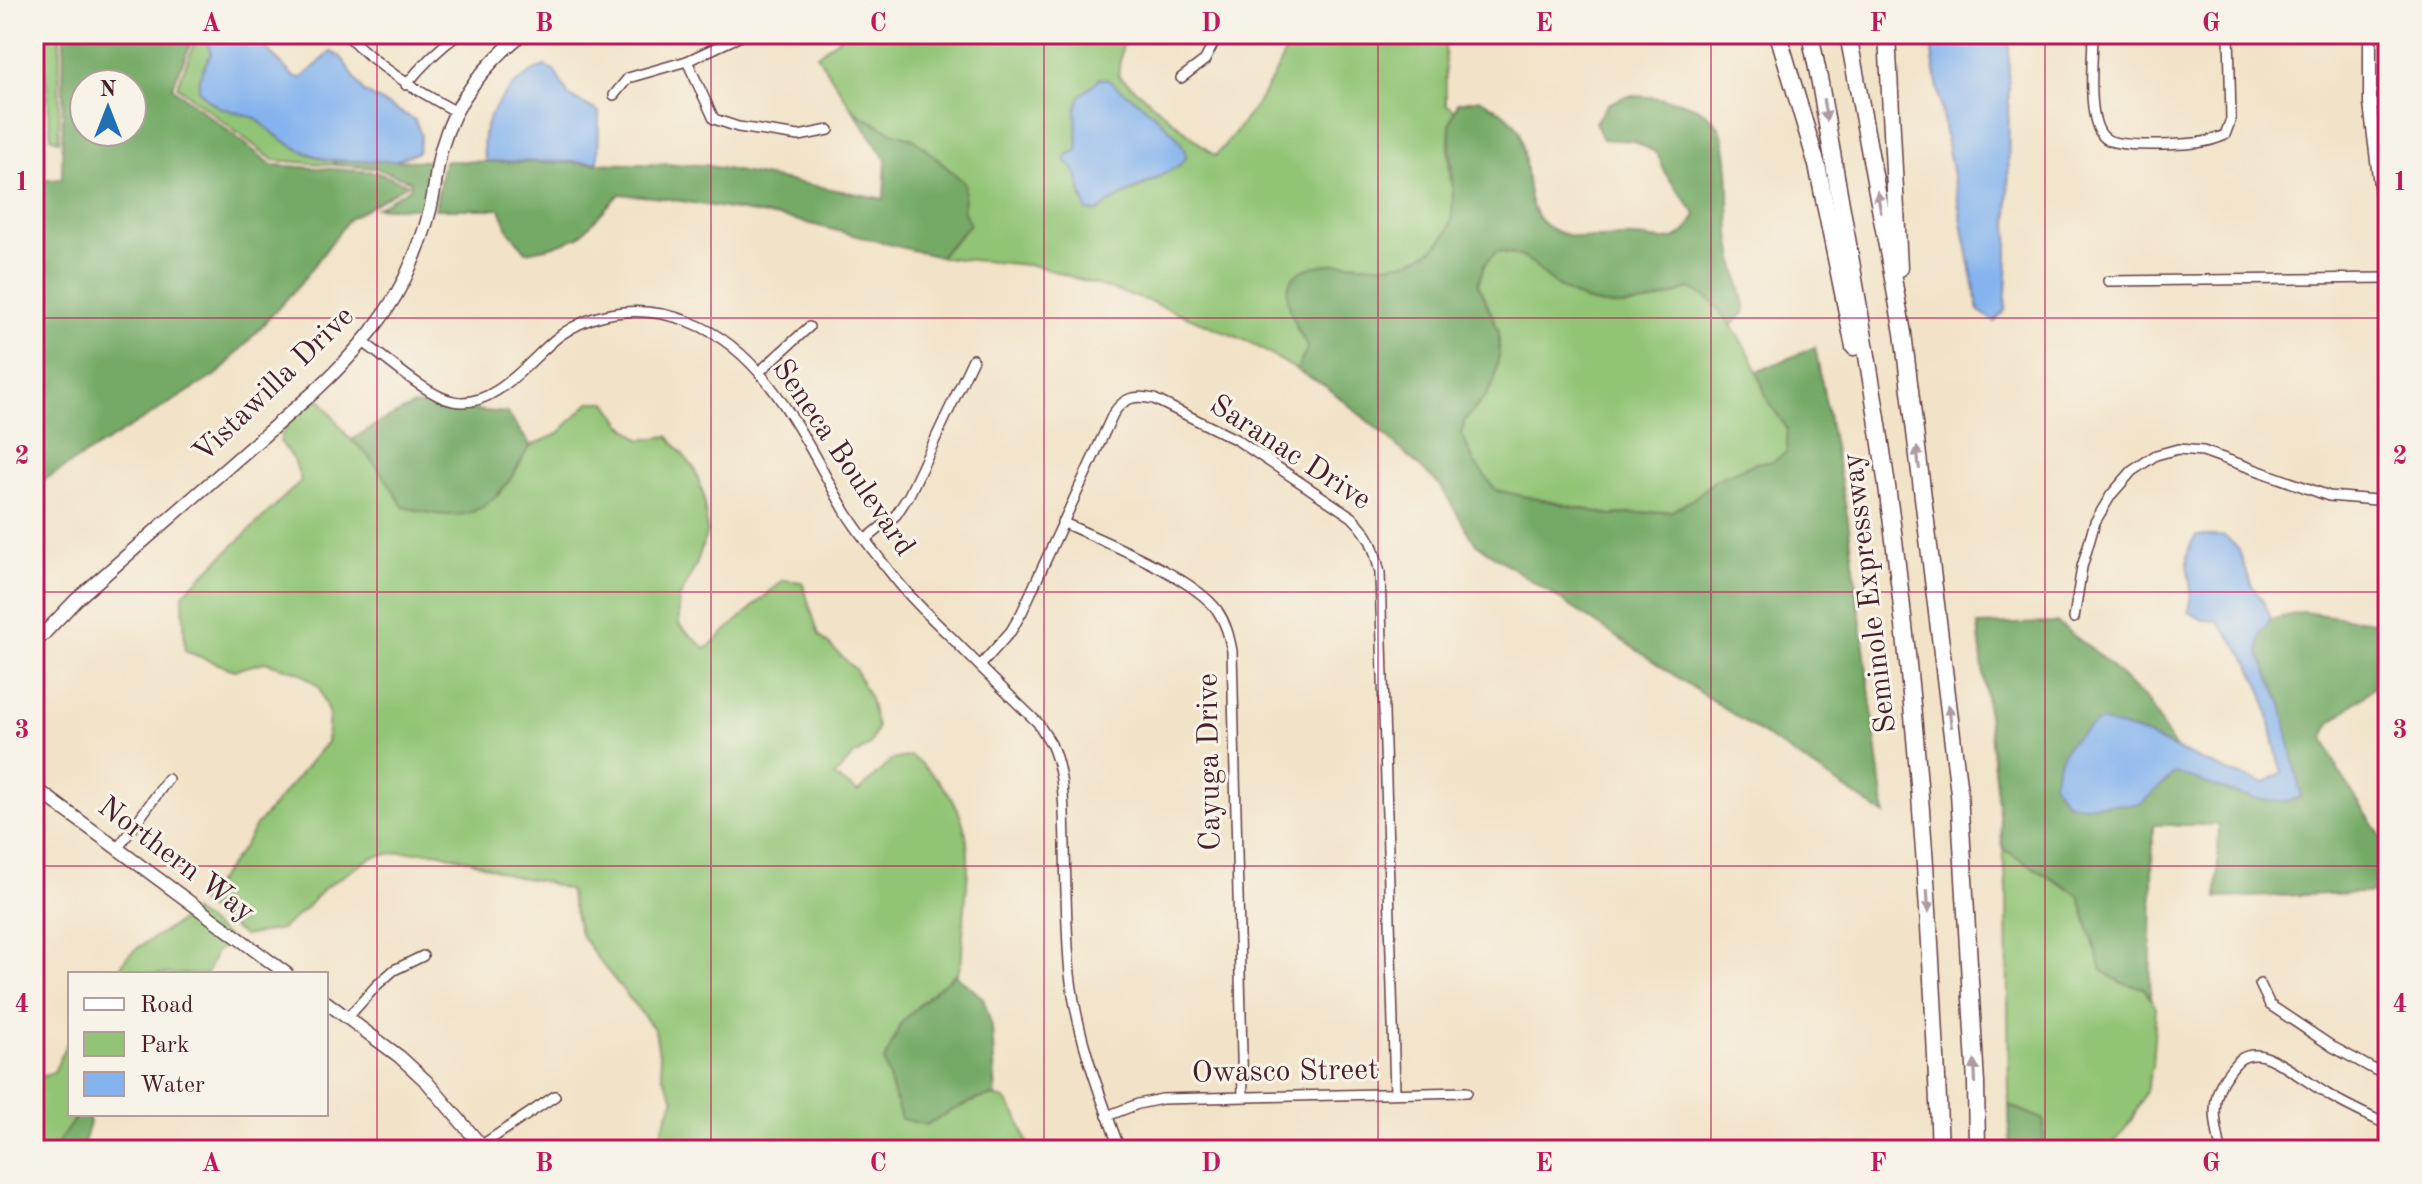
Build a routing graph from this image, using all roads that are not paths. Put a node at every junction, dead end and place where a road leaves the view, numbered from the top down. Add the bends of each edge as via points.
1 (346, 34) edge
2 (459, 34) edge
3 (522, 34) edge
4 (745, 34) edge
5 (1218, 34) edge
6 (1778, 34) edge
7 (1810, 34) edge
8 (1848, 34) edge
9 (1887, 34) edge
10 (2093, 34) edge
11 (2229, 34) edge
12 (2369, 34) edge
13 (687, 61) junction
14 (1181, 78) dead end
15 (406, 85) junction
16 (614, 95) dead end
17 (2370, 104) junction
18 (2388, 104) edge
19 (455, 111) junction
20 (829, 130) dead end
21 (2388, 249) edge
22 (2388, 278) edge
23 (2108, 281) dead end
24 (809, 327) dead end
25 (1903, 333) junction
26 (363, 342) junction
27 (973, 359) dead end
28 (759, 372) junction
29 (2388, 501) edge
30 (1062, 522) junction
31 (865, 540) junction
32 (1900, 592) junction
33 (2074, 618) dead end
34 (34, 644) edge
35 (980, 666) junction
36 (168, 779) dead end
37 (34, 787) edge
38 (118, 848) junction
39 (423, 956) dead end
40 (284, 972) edge
41 (2260, 984) dead end
42 (328, 1003) edge
43 (348, 1017) junction
44 (2388, 1077) edge
45 (1467, 1092) dead end
46 (1395, 1093) junction
47 (555, 1096) dead end
48 (1243, 1096) junction
49 (1107, 1116) junction
50 (2388, 1125) edge
51 (484, 1148) edge
52 (1120, 1150) edge
53 (1940, 1150) edge
54 (1977, 1150) edge
55 (2221, 1150) edge

1 - 15 street
2 - 15 street
3 - 19 street, Vistawilla Drive via 478,76
4 - 13 street
5 - 14 street via 1205,60
6 - 32 highway via 1826,207 1888,560
7 -> 32 highway, Seminole Expressway via 1883,457
25 -> 8 highway
9 - 25 highway
10 - 11 street via 2095,124 2105,139 2150,145 2210,142 2225,135 2231,119
12 - 17 street
13 - 16 street via 628,78
13 - 20 street via 714,119 799,136
15 - 19 street
17 - 18 street
17 - 21 street
19 - 26 street, Vistawilla Drive via 412,264
22 - 23 street
24 - 28 street
54 -> 25 highway via 1959,793
26 - 28 street, Seneca Boulevard via 430,391 454,402 494,392 580,323 633,310 658,312 713,331
26 - 34 street, Vistawilla Drive via 314,392 76,600
27 - 31 street via 909,495 896,515
28 - 31 street, Seneca Boulevard
29 - 33 street via 2329,496 2203,451 2178,449 2156,455 2111,495 2095,522
30 - 35 street, Saranac Drive via 1022,612
30 - 46 street, Saranac Drive via 1113,414 1129,397 1140,396 1237,440 1367,532 1380,573
30 - 48 street, Cayuga Drive via 1188,584 1216,609 1229,636
31 - 35 street, Seneca Boulevard via 896,580
32 -> 53 highway, Seminole Expressway via 1919,767
35 - 49 street, Seneca Boulevard via 1038,723 1058,765 1070,976 1087,1059
36 - 38 street
37 - 38 street, Northern Way
38 - 40 street, Northern Way
39 - 43 street via 394,970
41 - 44 street via 2270,1005
42 - 43 street
43 - 51 street via 427,1082
45 - 46 street, Owasco Street
46 - 48 street, Owasco Street
47 - 51 street
48 - 49 street, Owasco Street via 1162,1099
49 - 52 street, Seneca Boulevard
50 - 55 street via 2265,1055 2248,1055 2218,1088 2214,1102

